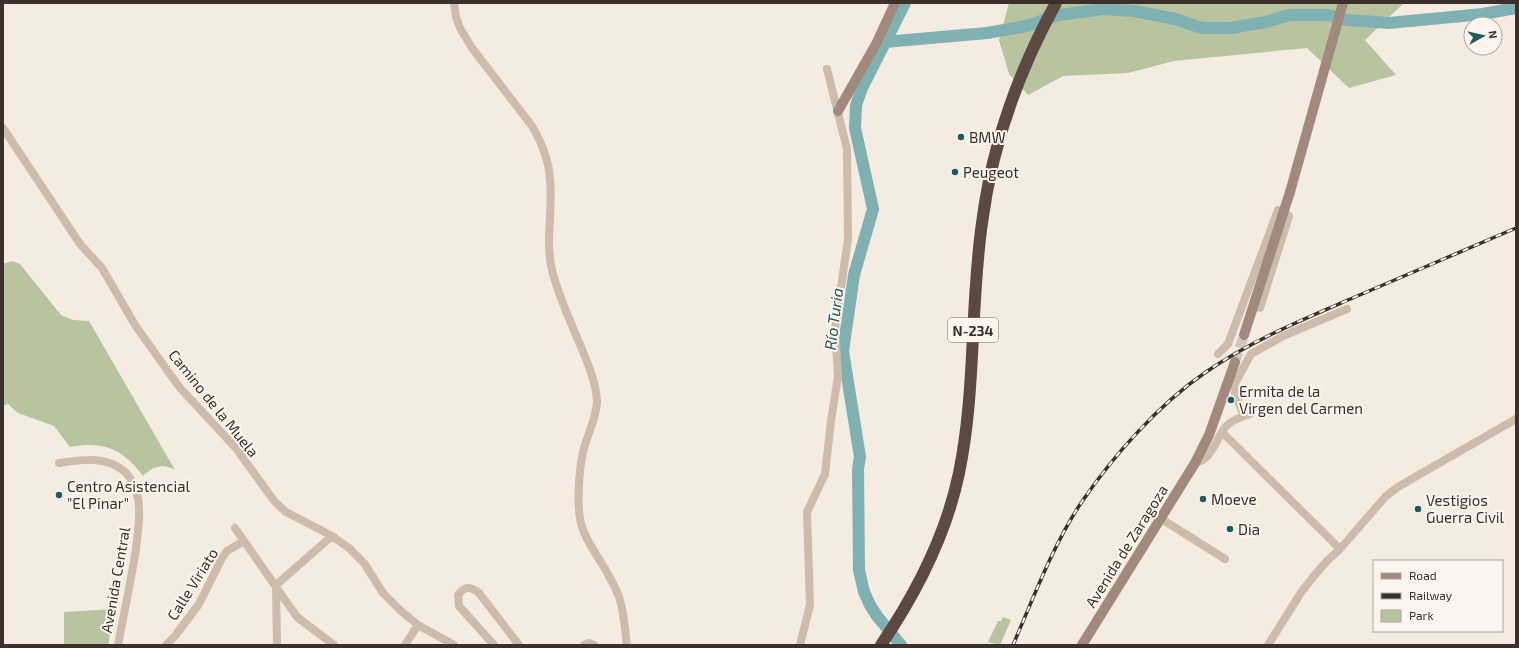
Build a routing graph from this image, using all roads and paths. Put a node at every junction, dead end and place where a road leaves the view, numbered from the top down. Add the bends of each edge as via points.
1 (454, 3) edge
2 (894, 3) edge
3 (1056, 4) edge
4 (1343, 5) edge
5 (828, 69) dead end
6 (838, 111) junction
7 (3, 128) edge
8 (1284, 212) junction
9 (1260, 308) dead end
10 (1347, 309) dead end
11 (1244, 335) tunnel mouth
12 (1218, 354) dead end
13 (1235, 362) tunnel mouth
14 (1516, 419) edge
15 (1222, 432) junction
16 (59, 463) dead end
17 (1195, 463) junction
18 (1160, 518) junction
19 (235, 528) dead end
20 (332, 536) junction
21 (244, 541) junction
22 (1340, 550) junction
23 (1225, 559) dead end
24 (276, 584) junction
25 (418, 625) junction
26 (118, 645) edge
27 (166, 645) edge
28 (277, 645) edge
29 (334, 645) edge
30 (405, 645) edge
31 (454, 645) edge
32 (494, 645) edge
33 (519, 645) edge
34 (584, 645) edge
35 (594, 645) edge
36 (627, 645) edge
37 (800, 645) edge
38 (881, 645) edge
39 (1082, 645) edge
40 (1268, 645) edge

1 - 36 street via 460,28 472,48 532,126 548,161 549,249 552,270 596,388 596,408 581,462 578,506 580,521 620,600
2 - 6 main road via 876,44
3 - 38 highway, N-234 via 1039,35 1013,95 990,177 976,270 967,423 959,473 948,515 915,592
4 - 8 main road
5 - 6 street
6 - 37 street via 847,149 848,239 835,329 838,376 825,474 807,512 810,605
7 - 20 street, Camino de la Muela via 80,244 102,268 135,324 181,388 234,447 275,502 292,516
8 - 9 street via 1289,216
8 - 11 main road
8 - 12 street via 1278,210 1228,344
10 - 15 street, Avenida de Zaragoza via 1283,336 1251,354 1234,385 1235,394 1247,415 1227,424
13 - 17 main road, Avenida de Zaragoza via 1209,435
14 - 22 street via 1392,491
15 - 17 street, Avenida de Zaragoza via 1207,458
15 - 22 street
16 - 26 street, Avenida Central via 91,459 109,463 124,471 136,490 139,523
17 - 18 main road, Avenida de Zaragoza
18 - 23 street
18 - 39 main road, Avenida de Zaragoza
19 - 21 street
20 - 24 street
20 - 25 street, Camino de la Muela via 355,553 383,593
21 - 24 street
21 - 27 street, Calle Viriato via 227,551 199,604
22 - 40 street via 1304,588
24 - 28 street
24 - 29 street via 297,617
25 - 30 street
25 - 31 street, Camino de la Muela
32 - 33 street via 459,606 457,598 462,589 467,587 479,593
34 - 35 street

